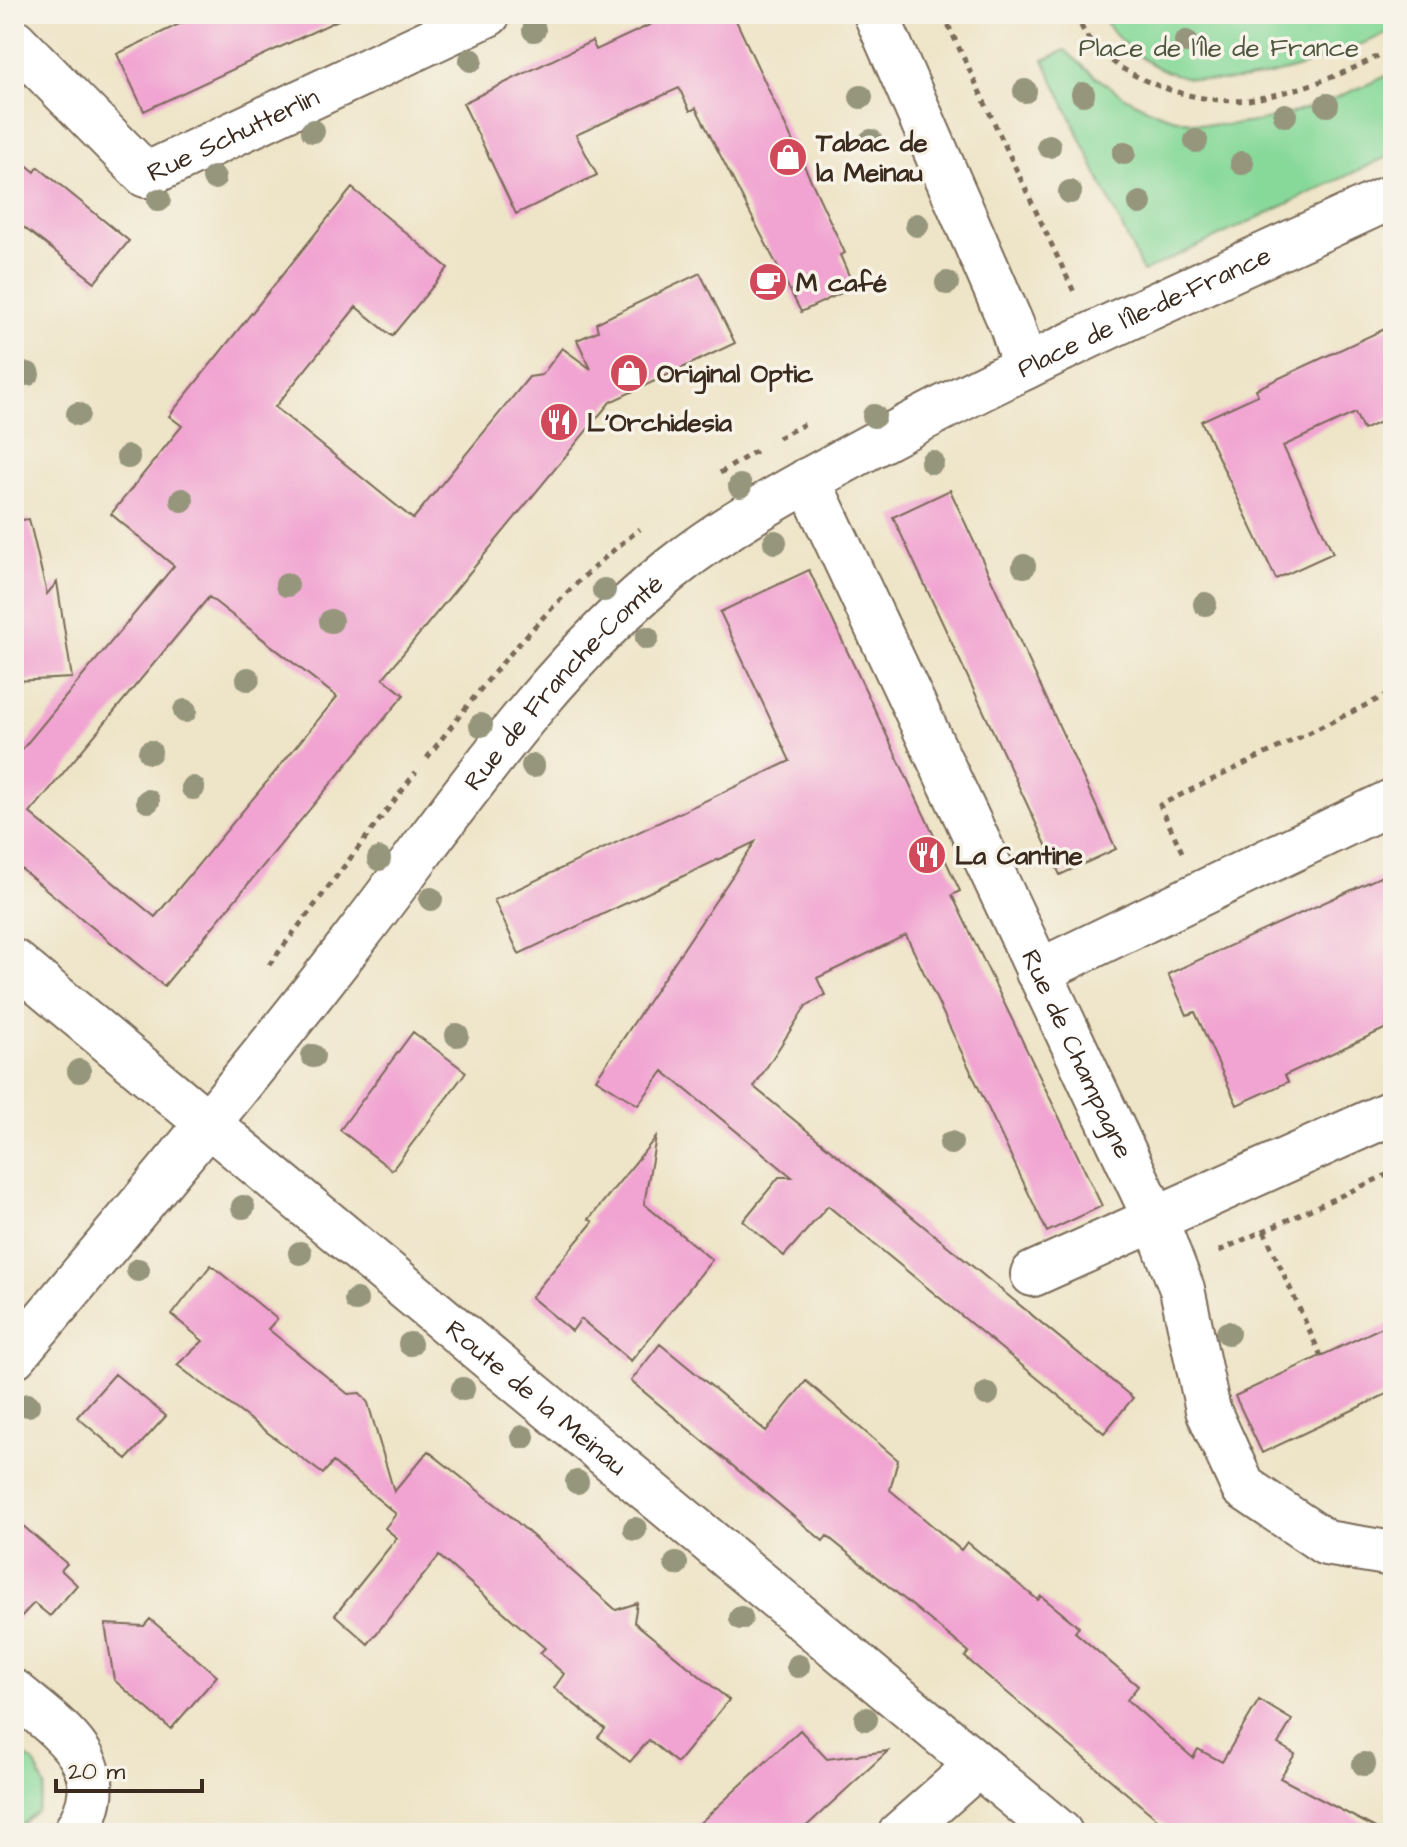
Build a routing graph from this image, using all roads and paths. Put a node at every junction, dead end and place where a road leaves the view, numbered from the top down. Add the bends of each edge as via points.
1 (488, 14) edge
2 (876, 14) edge
3 (943, 14) edge
4 (1077, 14) edge
5 (14, 41) edge
6 (1393, 47) edge
7 (1393, 196) edge
8 (1075, 294) dead end
9 (1025, 367) junction
10 (808, 480) junction
11 (1393, 692) edge
12 (1393, 801) edge
13 (1203, 893) junction
14 (14, 962) edge
15 (1038, 972) junction
16 (1393, 1112) edge
17 (210, 1122) junction
18 (1393, 1172) edge
19 (1154, 1216) junction
20 (1264, 1231) junction
21 (1175, 1271) junction
22 (1033, 1274) dead end
23 (14, 1356) edge
24 (1321, 1356) dead end
25 (1393, 1554) edge
26 (14, 1692) edge
27 (978, 1765) junction
28 (75, 1833) edge
29 (901, 1833) edge
30 (1060, 1833) edge

1 - 5 street, Rue Schutterlin via 146,175
2 - 9 street, Place de l'Île-de-France
3 - 8 path
4 - 6 path via 1100,53 1124,69 1163,89 1205,97 1252,100 1373,60
7 - 9 street, Place de l'Île-de-France
9 - 10 street, Rue de Franche-Comté
10 - 15 street, Rue de Champagne
10 - 17 street, Rue de Franche-Comté via 674,567 582,650
11 - 13 path via 1160,805
12 - 13 street
13 - 15 street
14 - 17 street, Route de la Meinau
15 - 19 street, Rue de Champagne
16 - 19 street
17 - 23 street, Rue de Franche-Comté
17 - 27 street, Route de la Meinau
18 - 20 path
19 - 21 street, Rue de Champagne
19 - 22 street
20 - 21 path
20 - 24 path
21 - 25 street, Rue de Champagne via 1208,1410 1243,1487 1326,1543
26 - 28 street via 74,1744 89,1770 86,1816
27 - 29 street
27 - 30 street, Route de la Meinau

